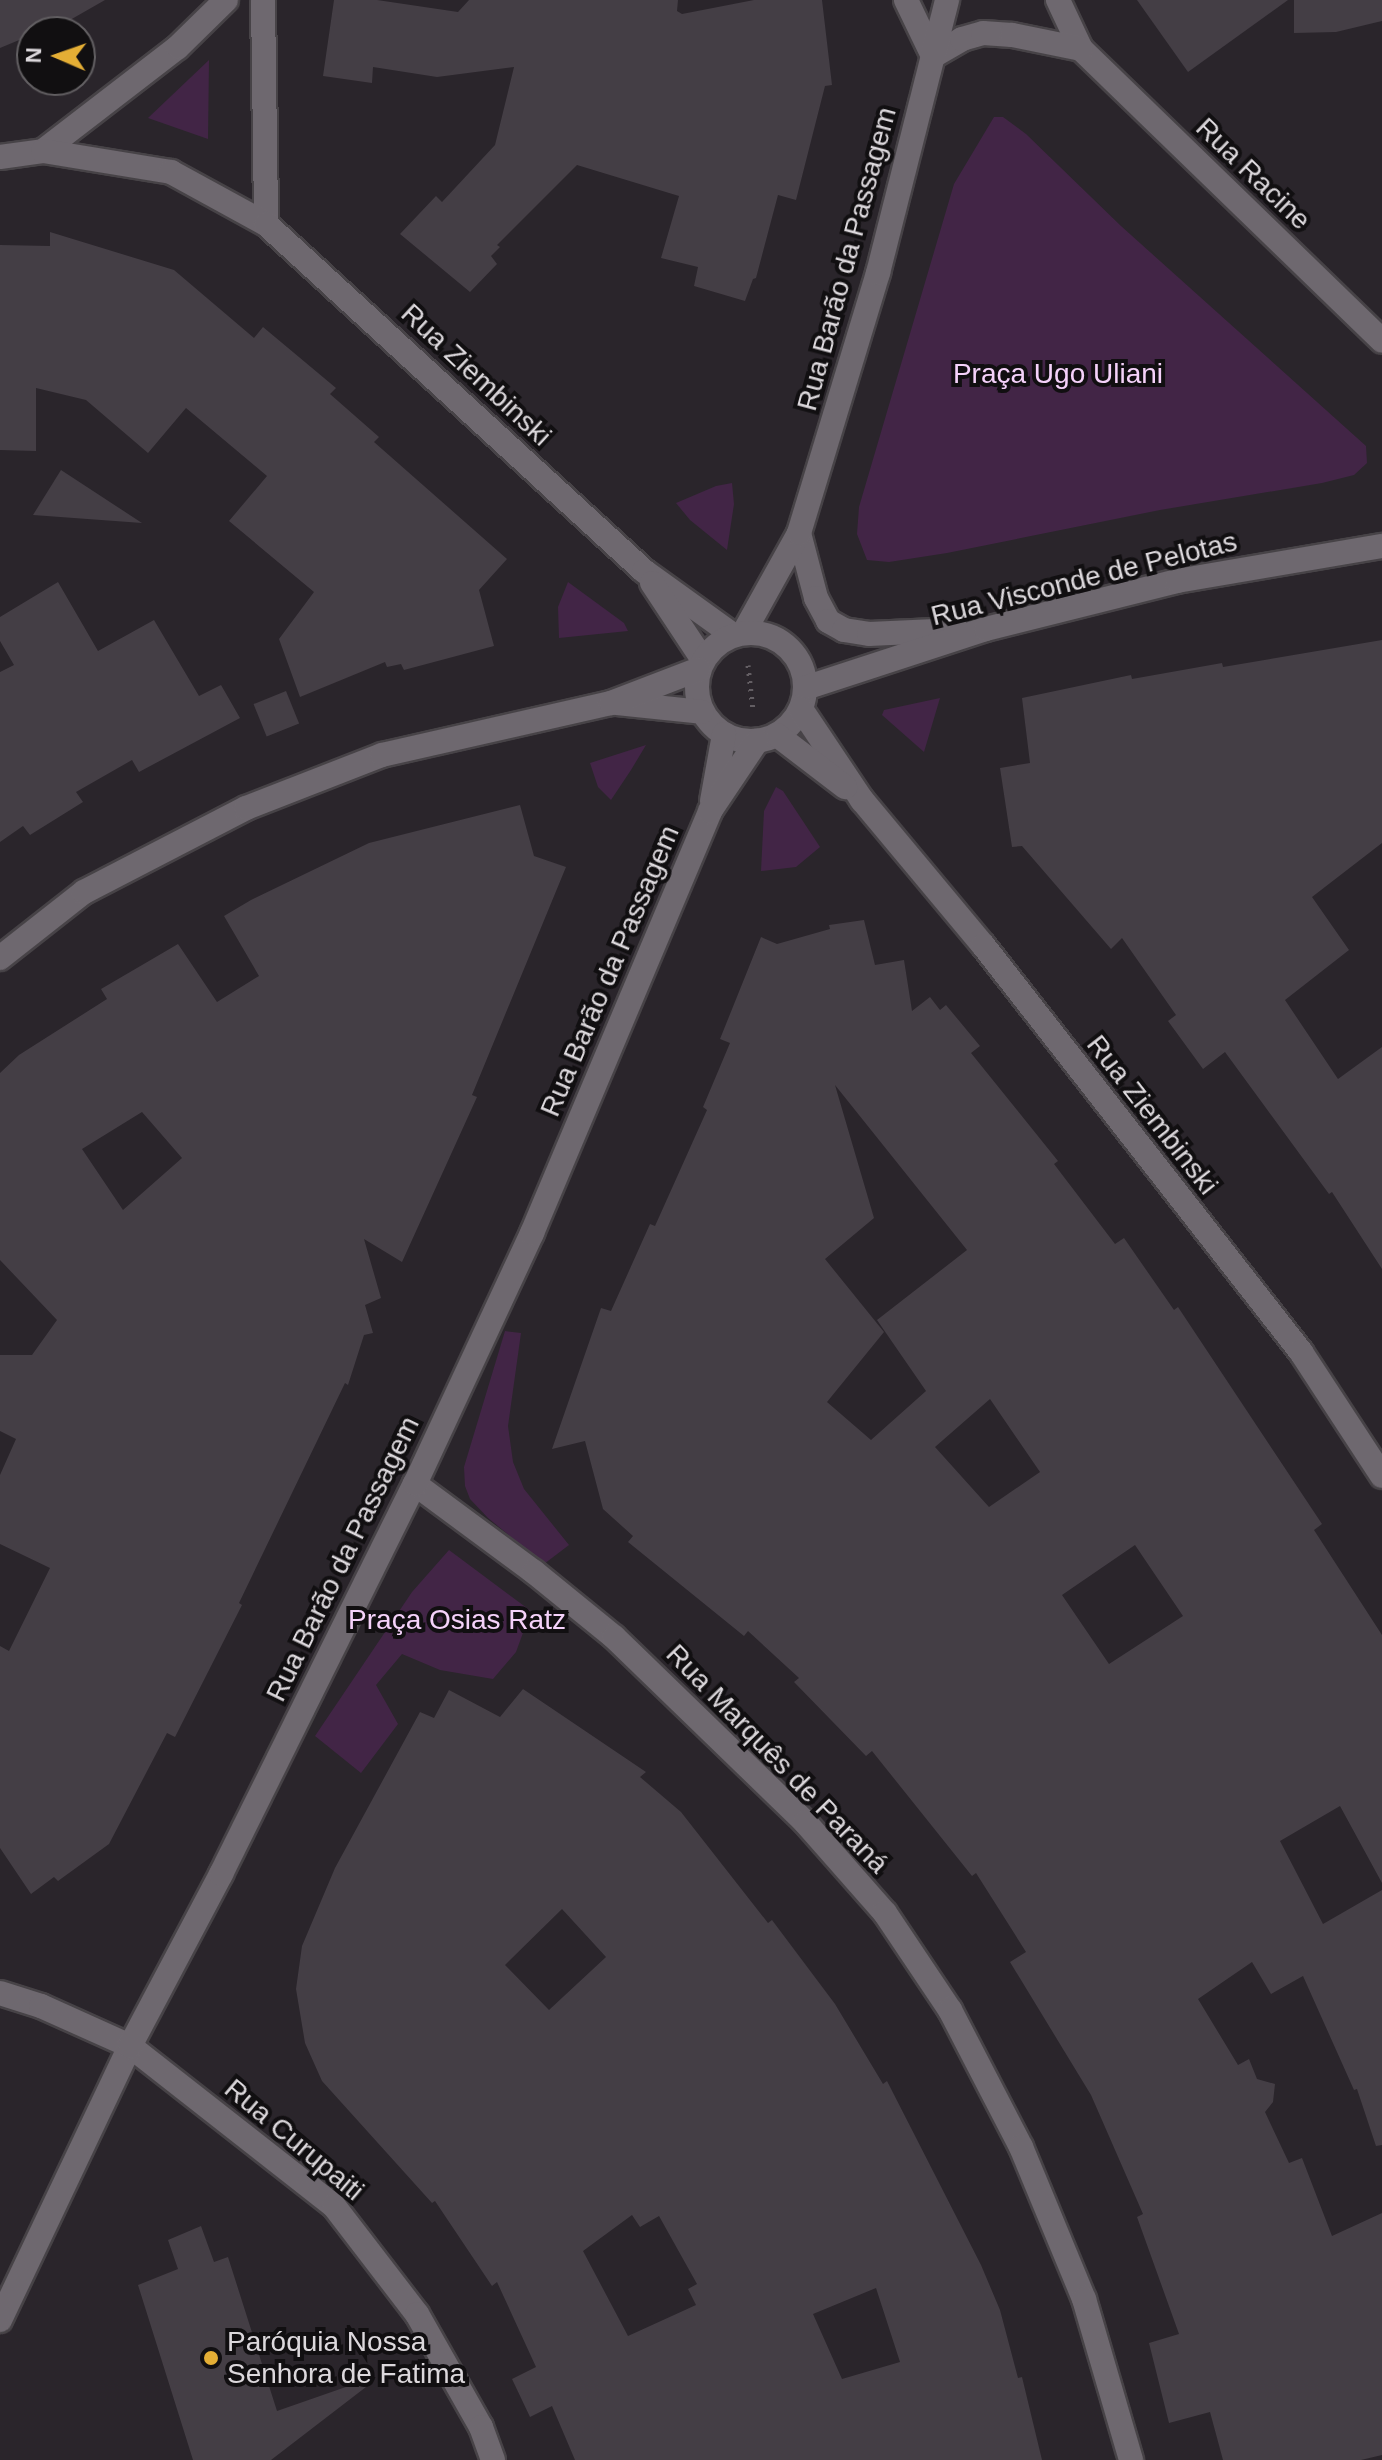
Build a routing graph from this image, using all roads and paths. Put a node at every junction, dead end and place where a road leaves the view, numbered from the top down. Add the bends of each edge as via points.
1 (226, 0) edge
2 (263, 0) edge
3 (906, 0) edge
4 (947, 0) edge
5 (1058, 0) edge
6 (1081, 49) junction
7 (933, 56) junction
8 (43, 151) junction
9 (0, 157) edge
10 (266, 224) junction
11 (1382, 341) edge
12 (799, 533) junction
13 (1382, 546) edge
14 (644, 571) junction
15 (986, 629) junction
16 (738, 633) junction
17 (701, 664) junction
18 (803, 698) junction
19 (611, 703) junction
20 (702, 712) junction
21 (724, 734) junction
22 (767, 738) junction
23 (862, 800) junction
24 (710, 811) junction
25 (0, 958) edge
26 (1382, 1476) edge
27 (415, 1484) junction
28 (0, 1993) edge
29 (130, 2046) junction
30 (0, 2320) edge
31 (493, 2460) edge
32 (1131, 2460) edge

1 - 8 street via 178,47
2 - 10 street
3 - 7 street
4 - 7 street, Rua Barão da Passagem
5 - 6 street, Rua Racine
6 - 7 street via 983,33
6 - 11 street, Rua Racine
7 - 12 street, Rua Barão da Passagem via 878,273
8 - 9 street
8 - 10 street, Rua Ziembinski via 171,172
10 - 14 street, Rua Ziembinski
12 - 15 street via 816,598 828,621 844,630 869,634
12 - 16 street, Rua Barão da Passagem
13 - 15 street, Rua Visconde de Pelotas via 1177,581
14 - 16 street, Rua Ziembinski
14 - 17 street, Rua Ziembinski
15 - 18 street, Rua Visconde de Pelotas
16 - 17 street via 716,644
16 - 18 street, Rua Ziembinski via 762,633 794,653 803,669
16 - 22 path
17 - 19 street
17 - 20 street via 696,691
18 - 22 street, Rua Barão da Passagem
18 - 23 street, Rua Ziembinski
19 - 20 street
19 - 25 street via 382,755 246,808 84,892
20 - 21 street
21 - 22 street via 733,739
21 - 24 street, Rua Barão da Passagem
22 - 23 street, Rua Ziembinski
22 - 24 street, Rua Barão da Passagem
23 - 26 street, Rua Ziembinski via 983,945 1301,1352
24 - 27 street, Rua Barão da Passagem via 532,1233
27 - 29 street, Rua Barão da Passagem
27 - 32 street, Rua Marquês de Paraná via 614,1637 805,1822 885,1913 950,2010 1021,2147 1084,2299
28 - 29 street, Rua Curupaiti
29 - 30 street, Rua Barão da Passagem
29 - 31 street, Rua Curupaiti via 334,2206 417,2314 481,2427

